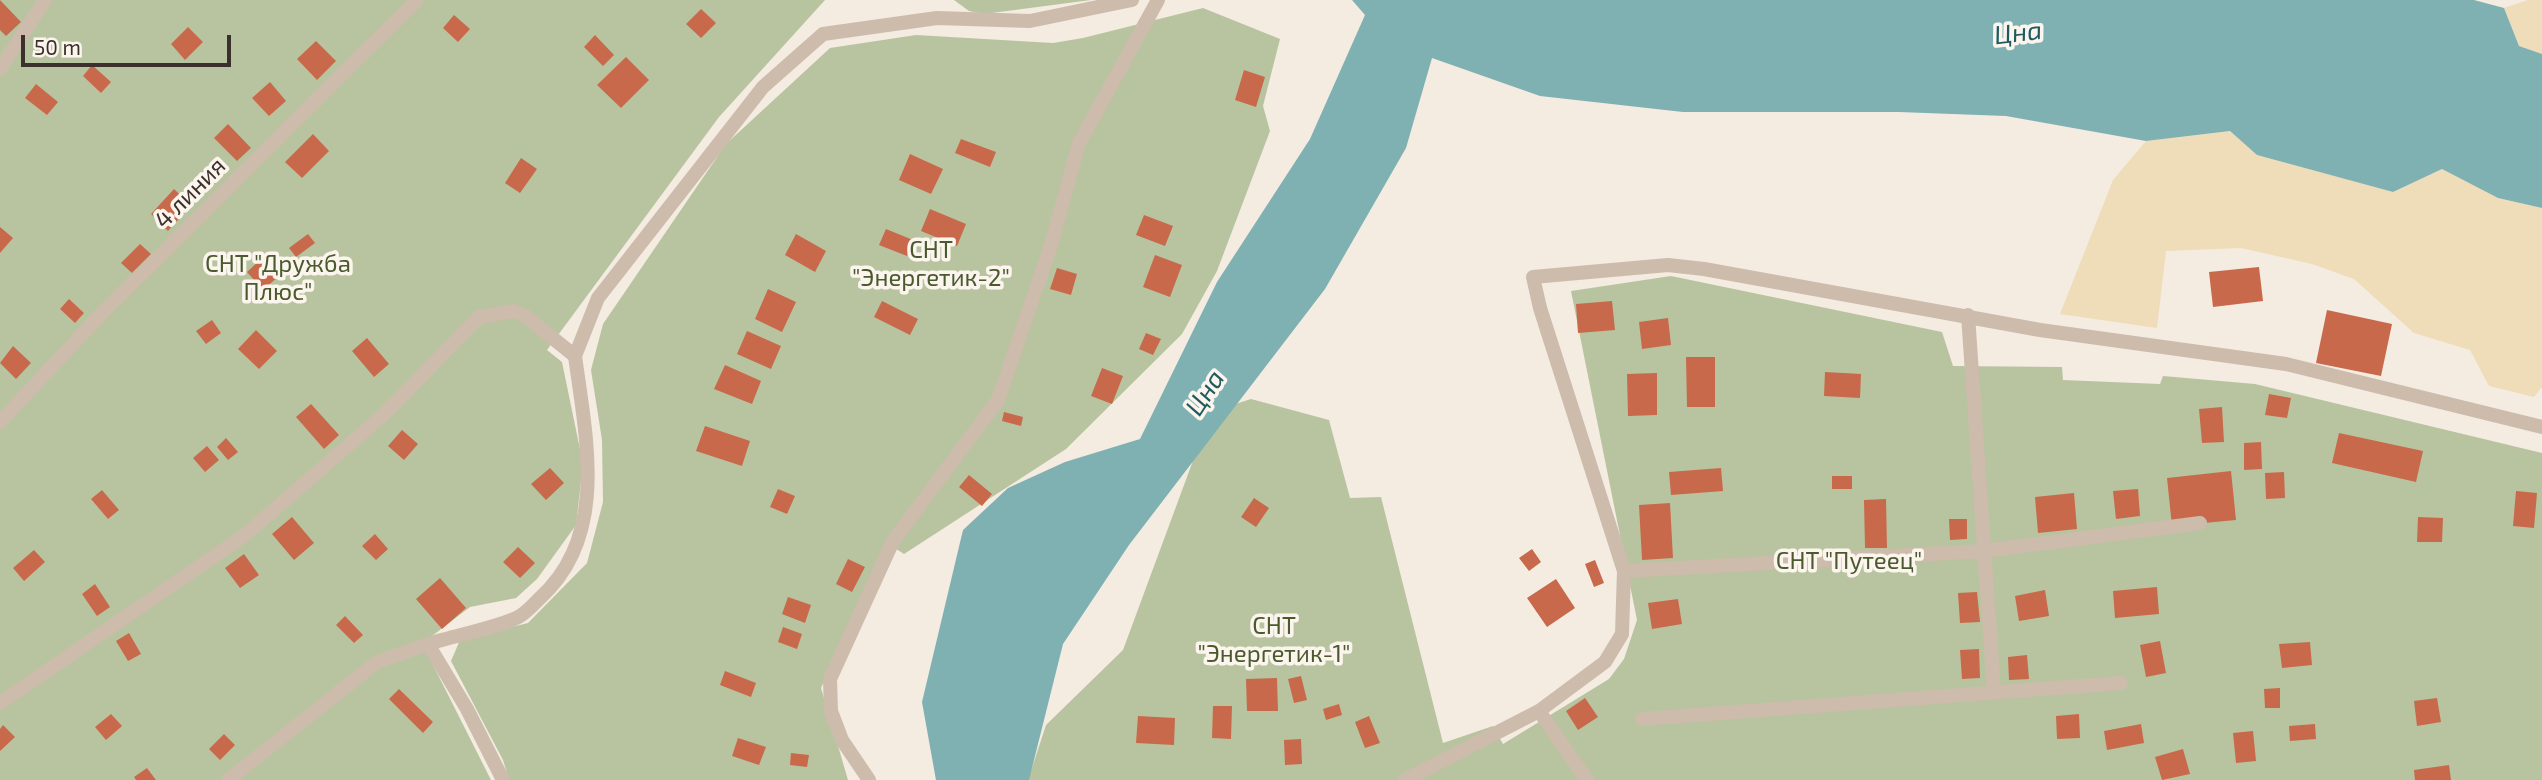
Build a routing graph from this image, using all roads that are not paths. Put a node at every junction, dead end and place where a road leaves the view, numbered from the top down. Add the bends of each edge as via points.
1 (45, 0) edge
2 (417, 0) edge
3 (1132, 0) edge
4 (1158, 0) edge
5 (0, 69) edge
6 (1968, 315) junction
7 (575, 356) junction
8 (0, 422) edge
9 (2542, 426) edge
10 (2200, 523) dead end
11 (1984, 551) junction
12 (1624, 570) junction
13 (428, 644) junction
14 (2121, 683) dead end
15 (1994, 692) junction
16 (0, 703) edge
17 (1539, 711) junction
18 (1642, 719) dead end
19 (228, 780) edge
20 (503, 780) edge
21 (869, 780) edge
22 (1405, 780) edge
23 (1587, 780) edge

1 - 5 lane
2 - 8 lane, 4 линия via 110,305
3 - 7 lane via 1030,21 937,18 823,34 763,87 598,298
4 - 21 lane via 1079,143 1051,245 998,400 893,541 830,679 831,711 842,740
6 - 9 lane via 2040,330 2286,364
6 - 11 lane
6 - 12 lane via 1668,265 1533,277
7 - 13 lane via 589,464 579,540 570,565 520,617
7 - 16 lane via 524,315 513,311 480,317 382,416 245,535
10 - 11 lane
11 - 12 lane
11 - 15 lane
12 - 17 lane via 1625,619 1613,654
13 - 19 lane via 377,662
13 - 20 lane
14 - 15 lane
15 - 18 lane
17 - 22 lane
17 - 23 lane

